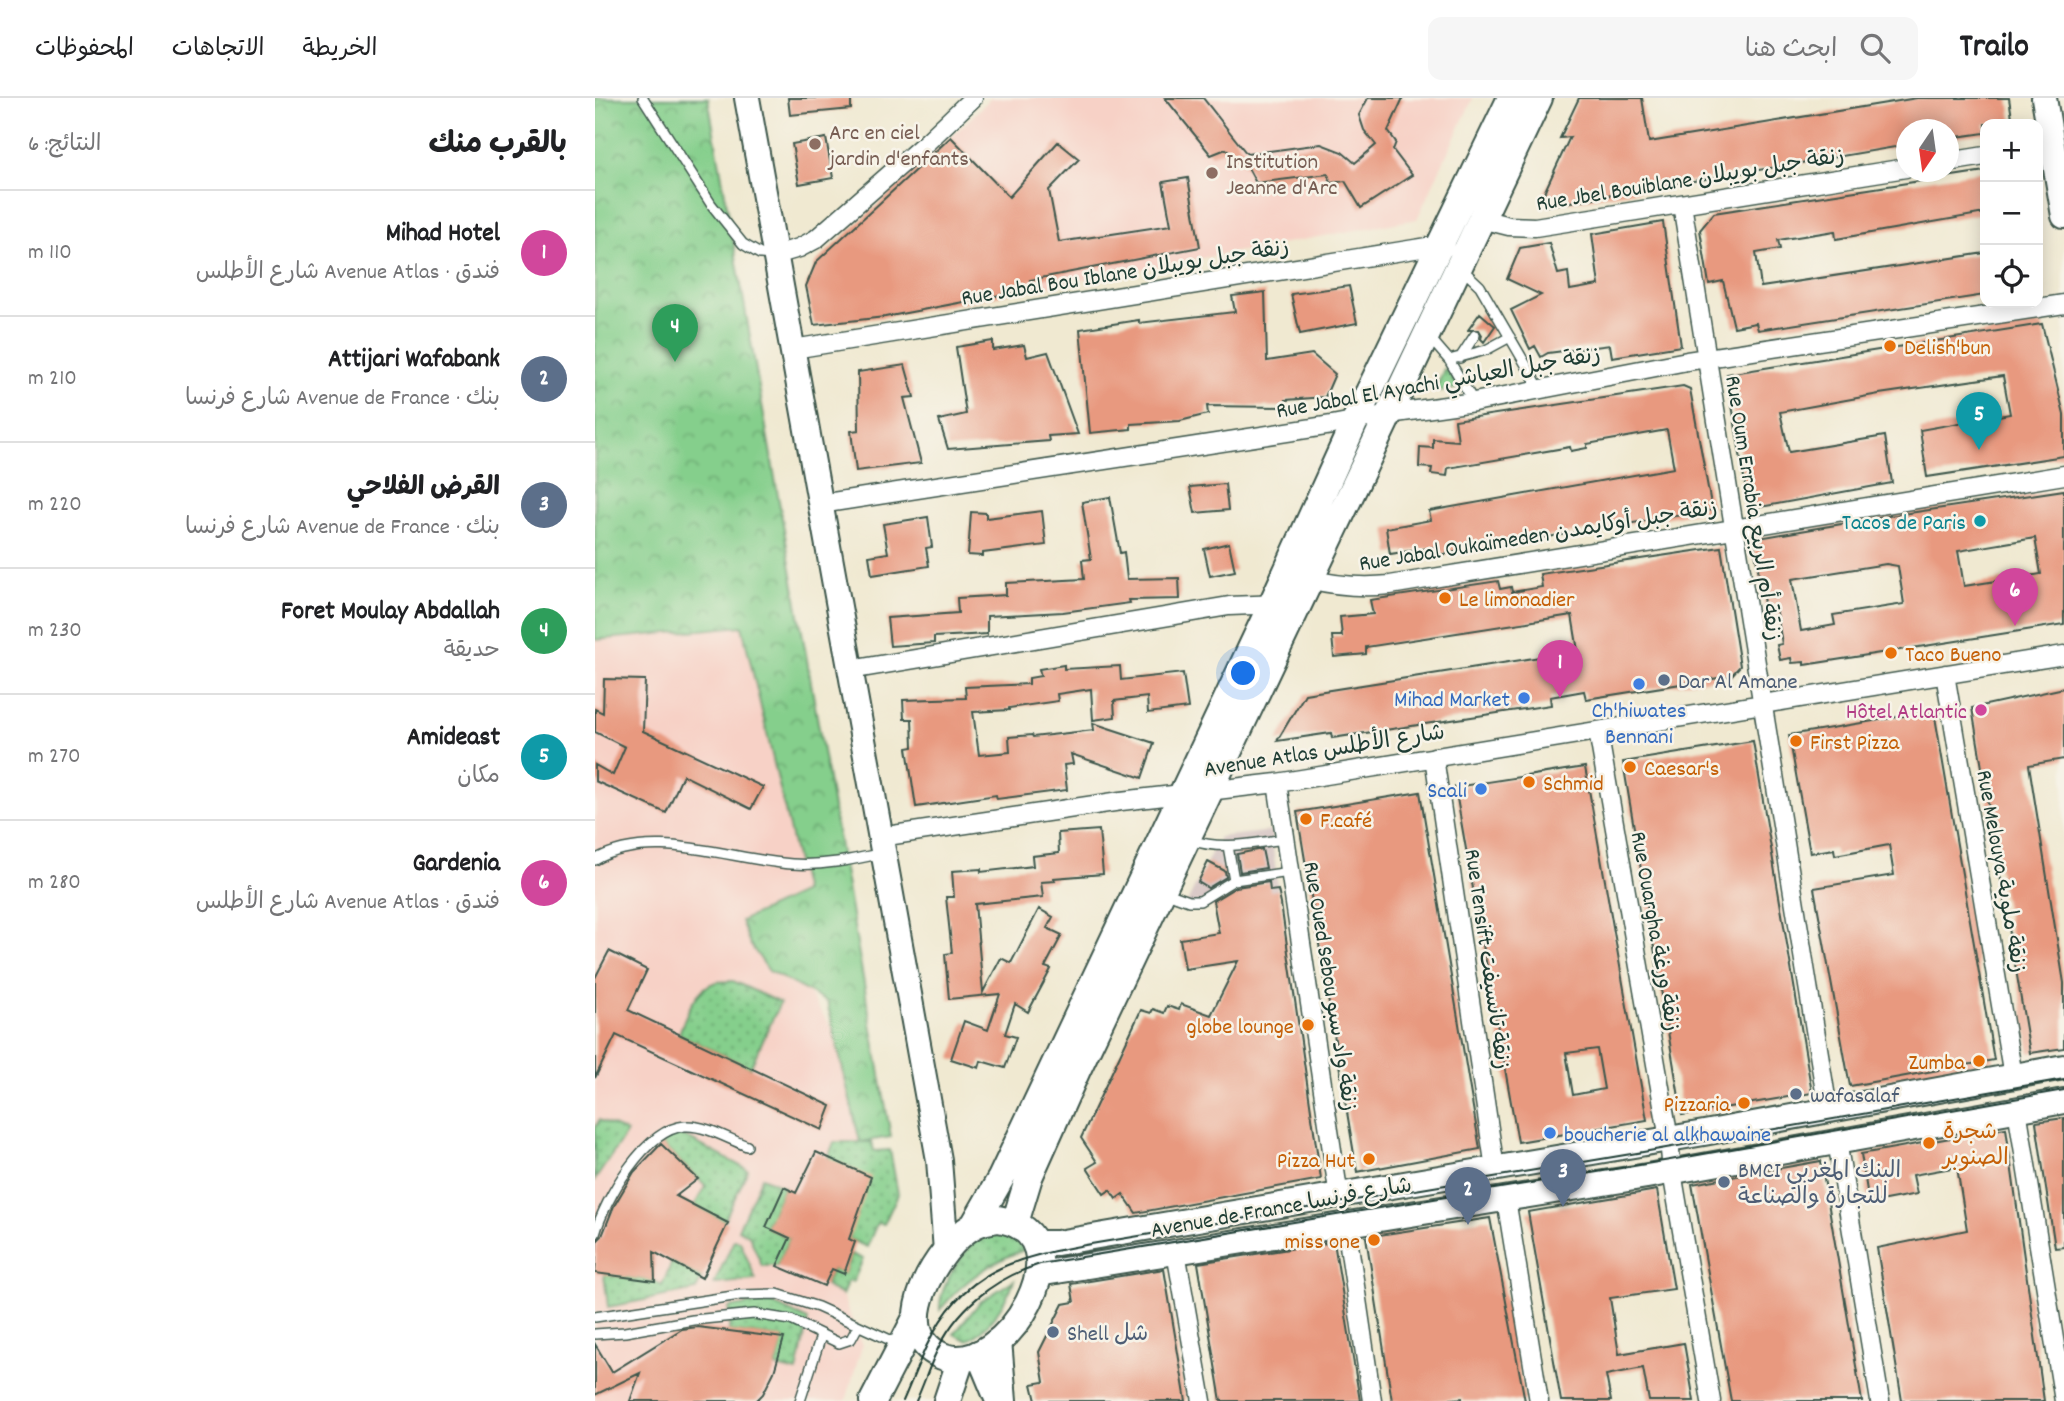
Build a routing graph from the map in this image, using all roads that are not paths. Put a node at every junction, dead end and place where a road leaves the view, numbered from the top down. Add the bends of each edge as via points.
1 (643, 98) edge
2 (747, 98) edge
3 (973, 98) edge
4 (1511, 98) edge
5 (1539, 98) edge
6 (2044, 98) edge
7 (2051, 146) edge
8 (1980, 157) edge
9 (1959, 160) edge
10 (1896, 171) edge
11 (1682, 204) junction
12 (2064, 216) edge
13 (1481, 219) junction
14 (1439, 247) junction
15 (775, 255) junction
16 (1462, 258) junction
17 (2064, 304) edge
18 (1495, 310) junction
19 (1488, 319) dead end
20 (1475, 335) dead end
21 (1425, 336) junction
22 (1510, 337) junction
23 (793, 349) junction
24 (1460, 358) junction
25 (1706, 359) junction
26 (1449, 360) junction
27 (1540, 390) junction
28 (1474, 402) junction
29 (1389, 414) junction
30 (1355, 421) junction
31 (2064, 475) edge
32 (820, 504) junction
33 (1734, 529) junction
34 (1309, 579) junction
35 (1285, 604) junction
36 (2064, 655) edge
37 (850, 670) junction
38 (1945, 674) junction
39 (1763, 704) junction
40 (1598, 731) junction
41 (1434, 757) junction
42 (1277, 783) junction
43 (1195, 793) junction
44 (1186, 838) junction
45 (1285, 839) junction
46 (882, 845) junction
47 (1228, 846) junction
48 (595, 860) edge
49 (1290, 872) junction
50 (1234, 880) junction
51 (1160, 890) junction
52 (2064, 1067) edge
53 (2013, 1076) junction
54 (2064, 1101) edge
55 (2017, 1109) junction
56 (1828, 1110) junction
57 (1668, 1139) junction
58 (1837, 1141) junction
59 (747, 1146) dead end
60 (939, 1160) junction
61 (1495, 1169) junction
62 (1672, 1172) junction
63 (1339, 1197) junction
64 (1506, 1199) junction
65 (1014, 1223) junction
66 (1346, 1225) junction
67 (970, 1228) junction
68 (595, 1234) edge
69 (1036, 1243) junction
70 (946, 1251) junction
71 (1176, 1252) junction
72 (1038, 1274) junction
73 (595, 1317) edge
74 (916, 1318) junction
75 (858, 1326) junction
76 (595, 1334) edge
77 (821, 1336) junction
78 (901, 1345) junction
79 (979, 1351) junction
80 (800, 1401) edge
81 (873, 1401) edge
82 (947, 1401) edge
83 (998, 1401) edge
84 (1005, 1401) edge
85 (1202, 1401) edge
86 (1372, 1401) edge
87 (1539, 1401) edge
88 (1710, 1401) edge
89 (1880, 1401) edge
90 (2064, 1401) edge

1 - 15 lane via 711,204 743,244 760,254
2 - 15 street
3 - 15 street via 816,239
4 - 14 main road
5 - 13 main road
6 - 7 street
7 - 12 street
8 - 9 street
10 - 11 street, Rue Jbel Bouiblane زنقة جبل بويبلان
11 - 13 street, Rue Jbel Bouiblane زنقة جبل بويبلان via 1535,228
11 - 25 street, Rue Oum Errabia زنقة أم الربيع
13 - 16 main road
14 - 16 street, Rue Jabal Bou Iblane زنقة جبل بويبلان
14 - 23 street, Rue Jabal Bou Iblane زنقة جبل بويبلان
14 - 30 main road
15 - 23 street
16 - 18 lane
16 - 21 main road
17 - 25 street, Rue Jabal El Ayachi زنقة جبل العياشي
18 - 19 lane
18 - 22 lane
20 - 24 lane
21 - 26 lane
21 - 29 main road
22 - 24 lane
22 - 27 lane
23 - 32 street
24 - 26 lane
25 - 27 street, Rue Jabal El Ayachi زنقة جبل العياشي
25 - 33 street, Rue Oum Errabia زنقة أم الربيع
26 - 28 lane
27 - 28 street, Rue Jabal El Ayachi زنقة جبل العياشي
28 - 29 street, Rue Jabal El Ayachi زنقة جبل العياشي
29 - 30 street, Rue Jabal El Ayachi زنقة جبل العياشي
29 - 34 main road
30 - 32 street, Rue Jabal El Ayachi زنقة جبل العياشي
30 - 35 main road
31 - 33 street, Rue Jabal Oukaïmeden زنقة جبل أوكايمدن
32 - 37 street
33 - 34 street, Rue Jabal Oukaïmeden زنقة جبل أوكايمدن via 1372,587 1336,586
33 - 39 street, Rue Oum Errabia زنقة أم الربيع
34 - 35 main road
35 - 37 street via 1229,606
35 - 43 main road
36 - 38 street, Avenue Atlas شارع الأطلس
37 - 46 street
38 - 39 street, Avenue Atlas شارع الأطلس
38 - 53 street, Rue Melouya زنقة ملوية
39 - 40 street, Avenue Atlas شارع الأطلس
39 - 56 street, Rue Oum Errabia زنقة أم الربيع
40 - 41 street, Avenue Atlas شارع الأطلس
40 - 57 street, Rue Ouargha زنقة ورغة
41 - 42 street, Avenue Atlas شارع الأطلس
41 - 61 street, Rue Tensift زنقة تانسيفت
42 - 43 street, Avenue Atlas شارع الأطلس
42 - 45 street, Rue Oued Sebou زنقة واد سبو
43 - 44 main road
43 - 46 street, Avenue Atlas شارع الأطلس via 1121,801
43 - 67 main road via 1001,1178
44 - 47 lane
44 - 51 main road
45 - 47 lane
45 - 49 street, Rue Oued Sebou زنقة واد سبو
46 - 48 lane via 841,862 792,864 656,847
46 - 60 street
47 - 50 lane
49 - 50 lane
49 - 63 street, Rue Oued Sebou زنقة واد سبو
50 - 51 lane via 1200,901
51 - 65 main road via 1035,1162
52 - 53 street, Avenue de France شارع فرنسا
53 - 56 street, Avenue de France شارع فرنسا
54 - 55 street, Avenue de France شارع فرنسا
55 - 58 street, Avenue de France شارع فرنسا
55 - 90 street
56 - 57 street, Avenue de France شارع فرنسا
57 - 61 street, Avenue de France شارع فرنسا
57 - 62 street, Rue Ouargha زنقة ورغة
58 - 62 street, Avenue de France شارع فرنسا
58 - 89 street
59 - 68 lane via 704,1129 671,1129 649,1144 627,1172 610,1197
60 - 67 street
60 - 70 street
61 - 63 street, Avenue de France شارع فرنسا
62 - 64 street, Avenue de France شارع فرنسا
62 - 88 street
63 - 69 street, Avenue de France شارع فرنسا
64 - 66 street, Avenue de France شارع فرنسا
64 - 87 street
65 - 67 main road via 999,1219
65 - 69 main road
66 - 71 street, Avenue de France شارع فرنسا
66 - 86 street
67 - 70 main road
69 - 72 main road
70 - 74 main road via 924,1290
71 - 72 street, Avenue de France شارع فرنسا
71 - 85 street
72 - 79 main road via 1024,1311
73 - 75 lane via 740,1295 777,1294
74 - 78 main road
74 - 79 main road via 921,1337 944,1357
75 - 77 lane via 847,1342
75 - 78 lane
76 - 77 lane via 754,1314 792,1320
77 - 80 lane
78 - 81 main road
79 - 82 main road
79 - 83 street
79 - 84 street

